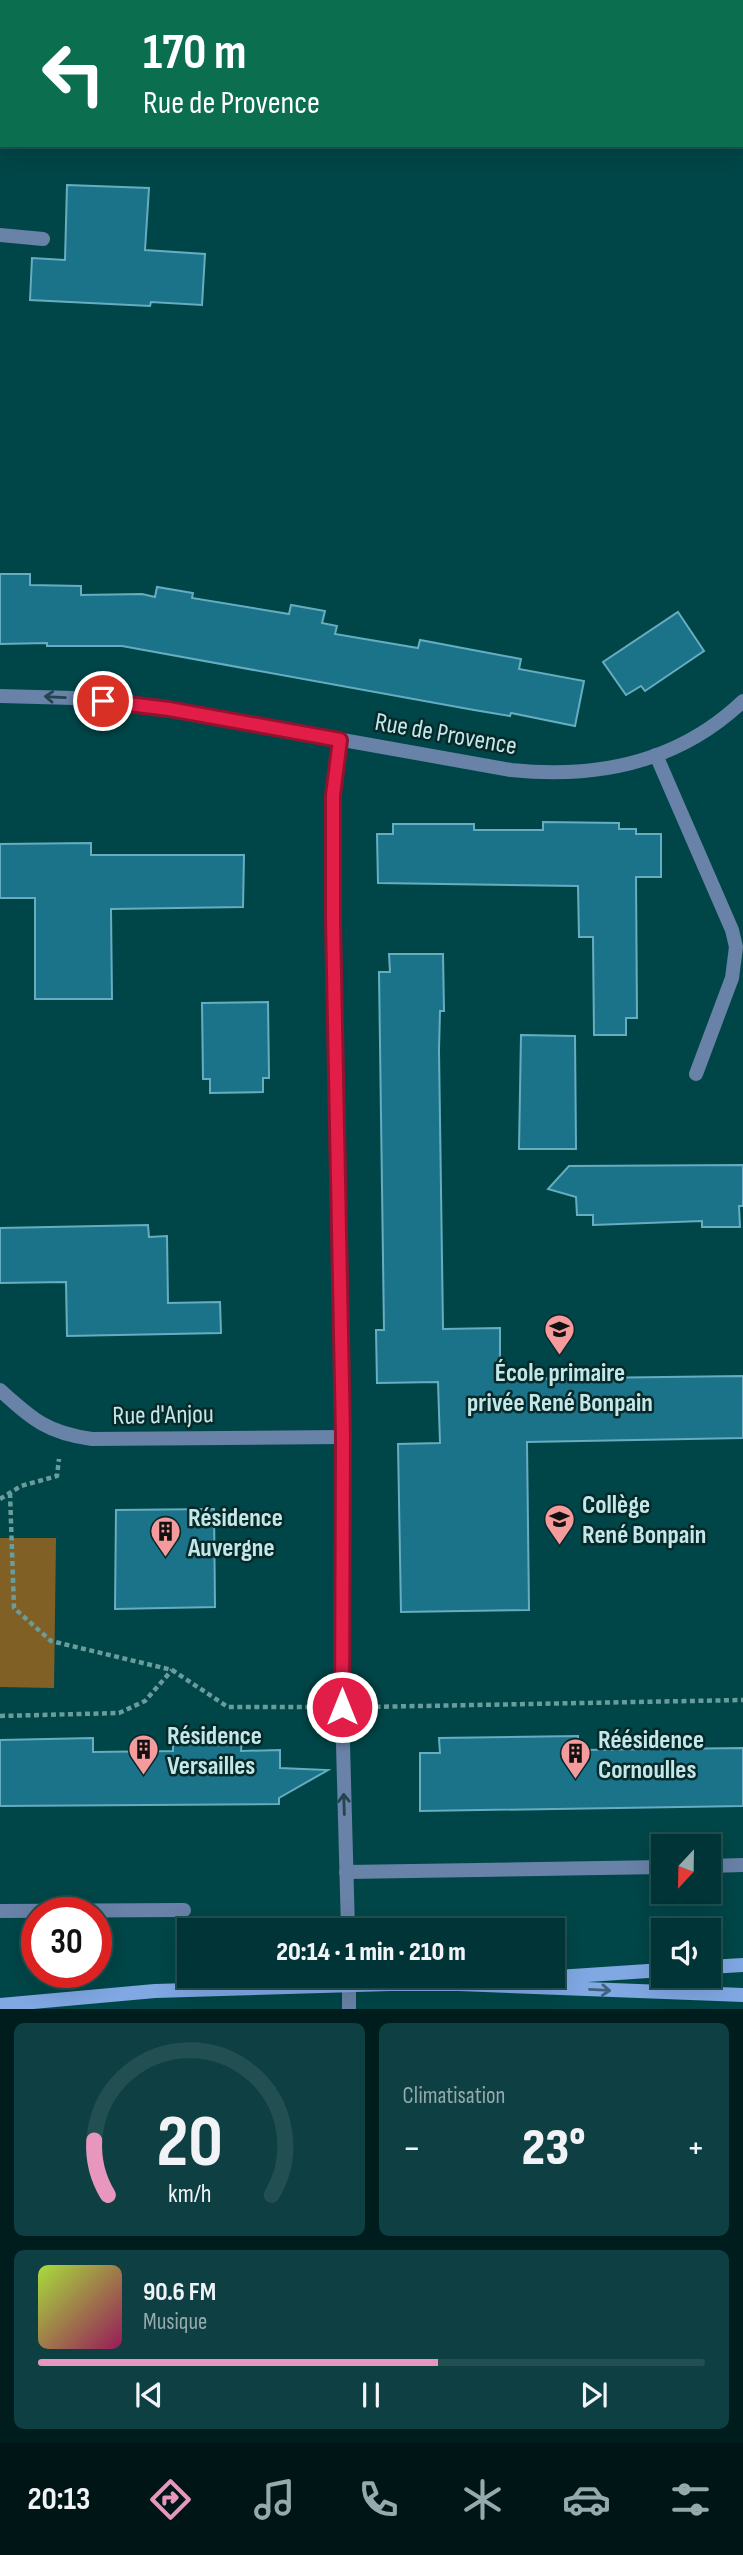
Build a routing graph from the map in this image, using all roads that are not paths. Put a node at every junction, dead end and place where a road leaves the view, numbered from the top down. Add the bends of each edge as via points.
1 (0, 235) edge
2 (43, 239) dead end
3 (0, 696) edge
4 (743, 701) edge
5 (340, 740) junction
6 (656, 755) junction
7 (696, 1074) dead end
8 (0, 1390) edge
9 (343, 1437) junction
10 (743, 1865) edge
11 (721, 1866) edge
12 (651, 1867) edge
13 (346, 1872) junction
14 (184, 1910) dead end
15 (0, 1911) edge
16 (348, 1918) edge
17 (743, 1965) edge
18 (721, 1966) edge
19 (651, 1971) edge
20 (565, 1977) edge
21 (208, 1988) edge
22 (349, 1988) edge
23 (562, 1988) edge
24 (743, 1995) edge
25 (0, 2005) edge
26 (349, 2009) edge

1 - 2 street
5 -> 3 street, Rue de Provence via 124,703
4 - 6 street, Rue de Provence via 700,733
5 - 6 street, Rue de Provence via 533,772 595,771
5 - 9 street via 333,795 333,921
6 - 7 street via 736,947 732,978
8 - 9 street, Rue d'Anjou via 34,1420 62,1433 92,1439
13 -> 9 street
10 - 11 street
12 - 13 street
13 - 16 street
14 - 15 street
17 - 18 street
19 - 20 street
21 - 25 street
22 - 26 street
23 -> 24 street

